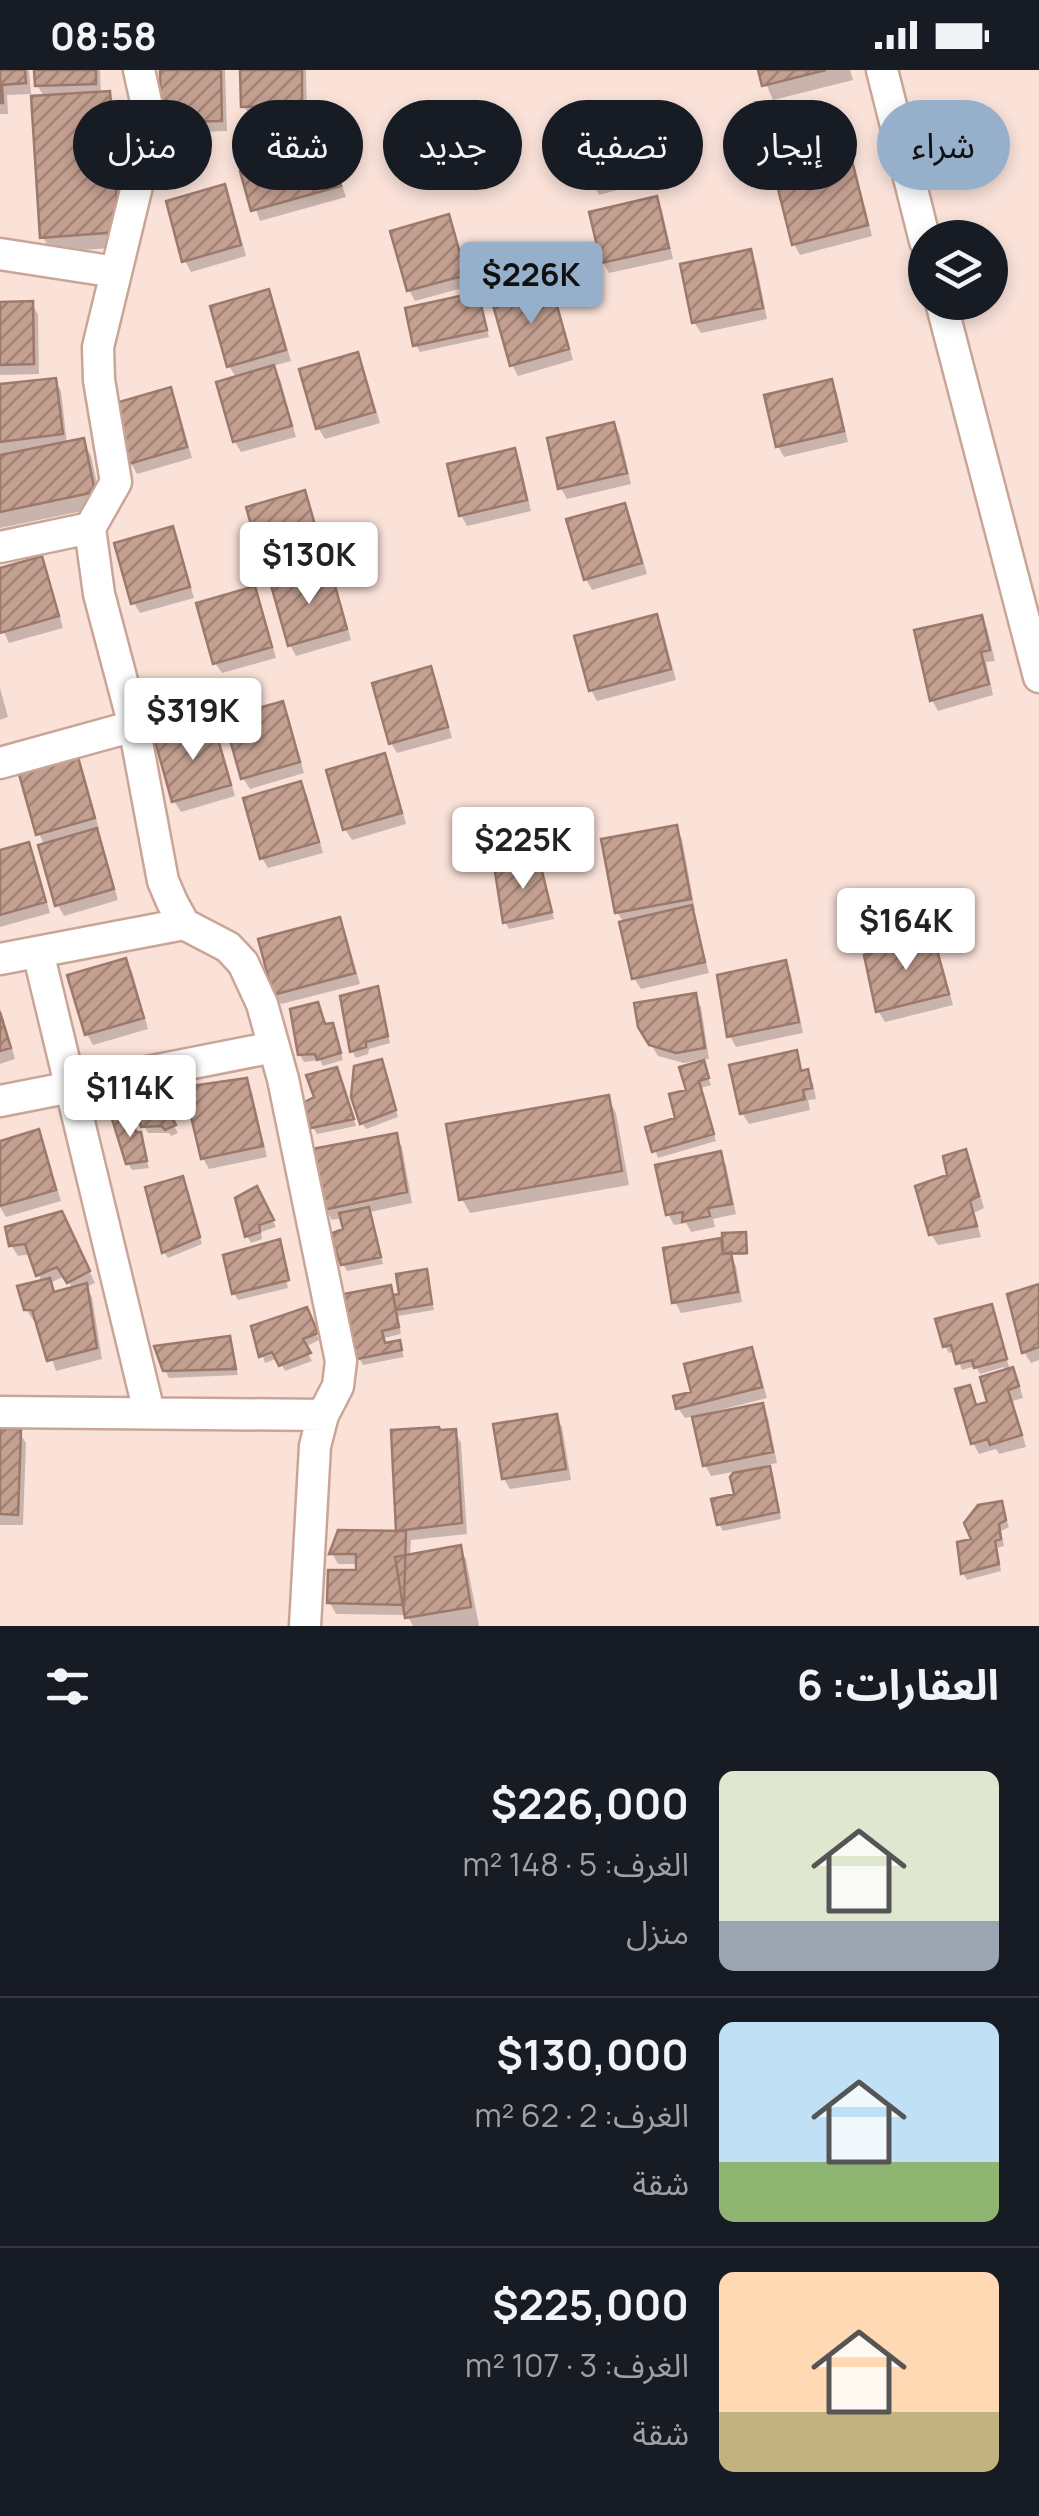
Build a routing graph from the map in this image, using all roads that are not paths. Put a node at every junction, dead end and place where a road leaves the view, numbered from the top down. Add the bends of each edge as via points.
1 (140, 70) edge
2 (882, 70) edge
3 (920, 220) edge
4 (0, 254) edge
5 (116, 272) junction
6 (946, 320) edge
7 (90, 528) junction
8 (0, 547) edge
9 (1039, 677) edge
10 (134, 726) junction
11 (0, 763) edge
12 (184, 924) junction
13 (38, 952) junction
14 (0, 959) edge
15 (274, 1047) junction
16 (72, 1089) junction
17 (0, 1101) edge
18 (0, 1412) edge
19 (149, 1412) junction
20 (323, 1416) junction
21 (305, 1626) edge

1 - 5 street via 145,153
2 - 3 street
4 - 5 street
5 - 7 street via 98,346 116,482
6 - 9 street
7 - 8 street
7 - 10 street via 99,594
10 - 11 street
10 - 12 street via 164,881
12 - 13 street
12 - 15 street via 228,947 243,963
13 - 14 street
13 - 16 street
15 - 16 street
15 - 20 street via 341,1361
16 - 17 street
16 - 19 street
18 - 19 street
19 - 20 street
20 - 21 street

